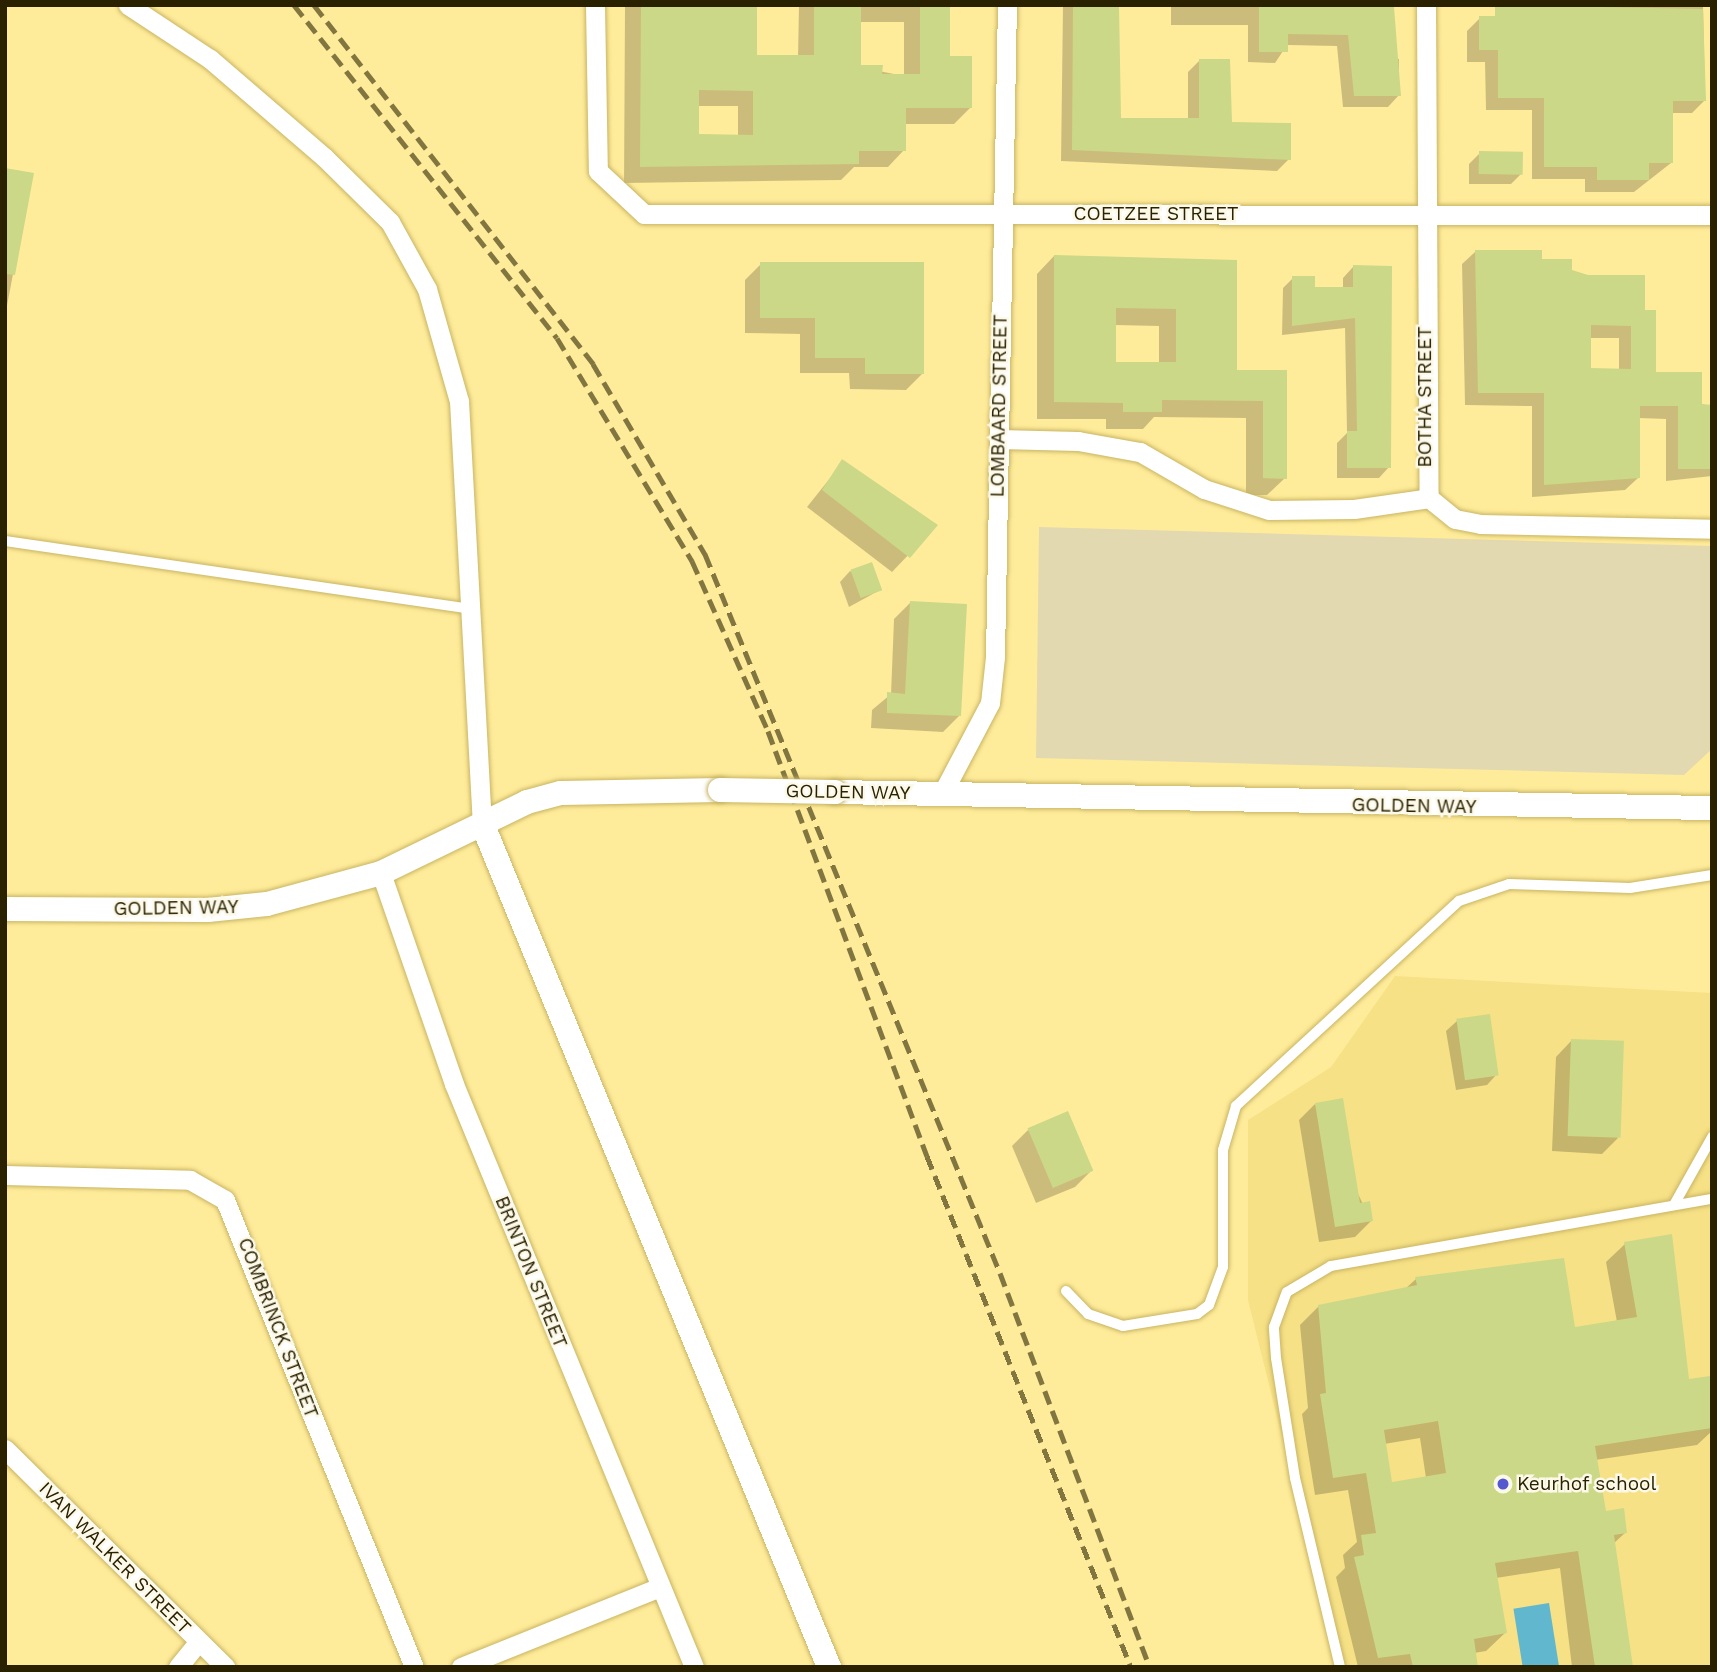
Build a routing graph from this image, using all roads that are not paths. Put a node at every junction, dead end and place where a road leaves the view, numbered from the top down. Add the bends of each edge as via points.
1 (128, 5) edge
2 (596, 5) edge
3 (1007, 5) edge
4 (1426, 5) edge
5 (1426, 214) junction
6 (1003, 215) junction
7 (1712, 215) edge
8 (999, 439) junction
9 (1429, 498) junction
10 (1712, 529) edge
11 (5, 541) edge
12 (468, 609) junction
13 (942, 794) junction
14 (1712, 808) edge
15 (482, 823) junction
16 (381, 873) junction
17 (1712, 876) edge
18 (5, 909) edge
19 (1712, 1137) edge
20 (5, 1175) edge
21 (1712, 1199) edge
22 (1675, 1203) junction
23 (1066, 1291) dead end
24 (5, 1449) edge
25 (660, 1587) junction
26 (198, 1642) junction
27 (178, 1667) edge
28 (225, 1667) edge
29 (414, 1667) edge
30 (461, 1667) edge
31 (694, 1667) edge
32 (830, 1667) edge
33 (1340, 1667) edge

1 - 12 street via 211,59 390,222 427,289 459,401
2 - 6 street, COETZEE STREET via 593,143 598,171 610,188 644,215
3 - 6 street, LOMBAARD STREET
4 - 5 street, BOTHA STREET
5 - 6 street, COETZEE STREET
5 - 7 street, COETZEE STREET
5 - 9 street, BOTHA STREET
6 - 8 street, LOMBAARD STREET
8 - 9 street via 1078,441 1140,452 1204,489 1269,510 1354,509
8 - 13 street, LOMBAARD STREET via 990,703
9 - 10 street via 1455,519 1480,524
11 - 12 lane
12 - 15 street
13 - 14 street, GOLDEN WAY
13 - 15 street, GOLDEN WAY, bridge via 561,793
15 - 16 street, GOLDEN WAY
15 - 32 street
16 - 18 street, GOLDEN WAY via 267,904 208,910
16 - 25 street, BRINTON STREET via 454,1084
17 - 23 lane via 1630,888 1509,884 1459,901 1236,1106 1223,1150 1223,1266 1209,1305 1197,1314 1123,1326 1088,1314
19 - 22 lane
20 - 29 street, COMBRINCK STREET via 190,1180 225,1200
21 - 22 lane
22 - 33 lane via 1331,1266 1287,1292 1274,1327 1276,1358 1295,1478
24 - 26 street, IVAN WALKER STREET
25 - 30 street
25 - 31 street, BRINTON STREET
26 - 27 street
26 - 28 street, IVAN WALKER STREET

